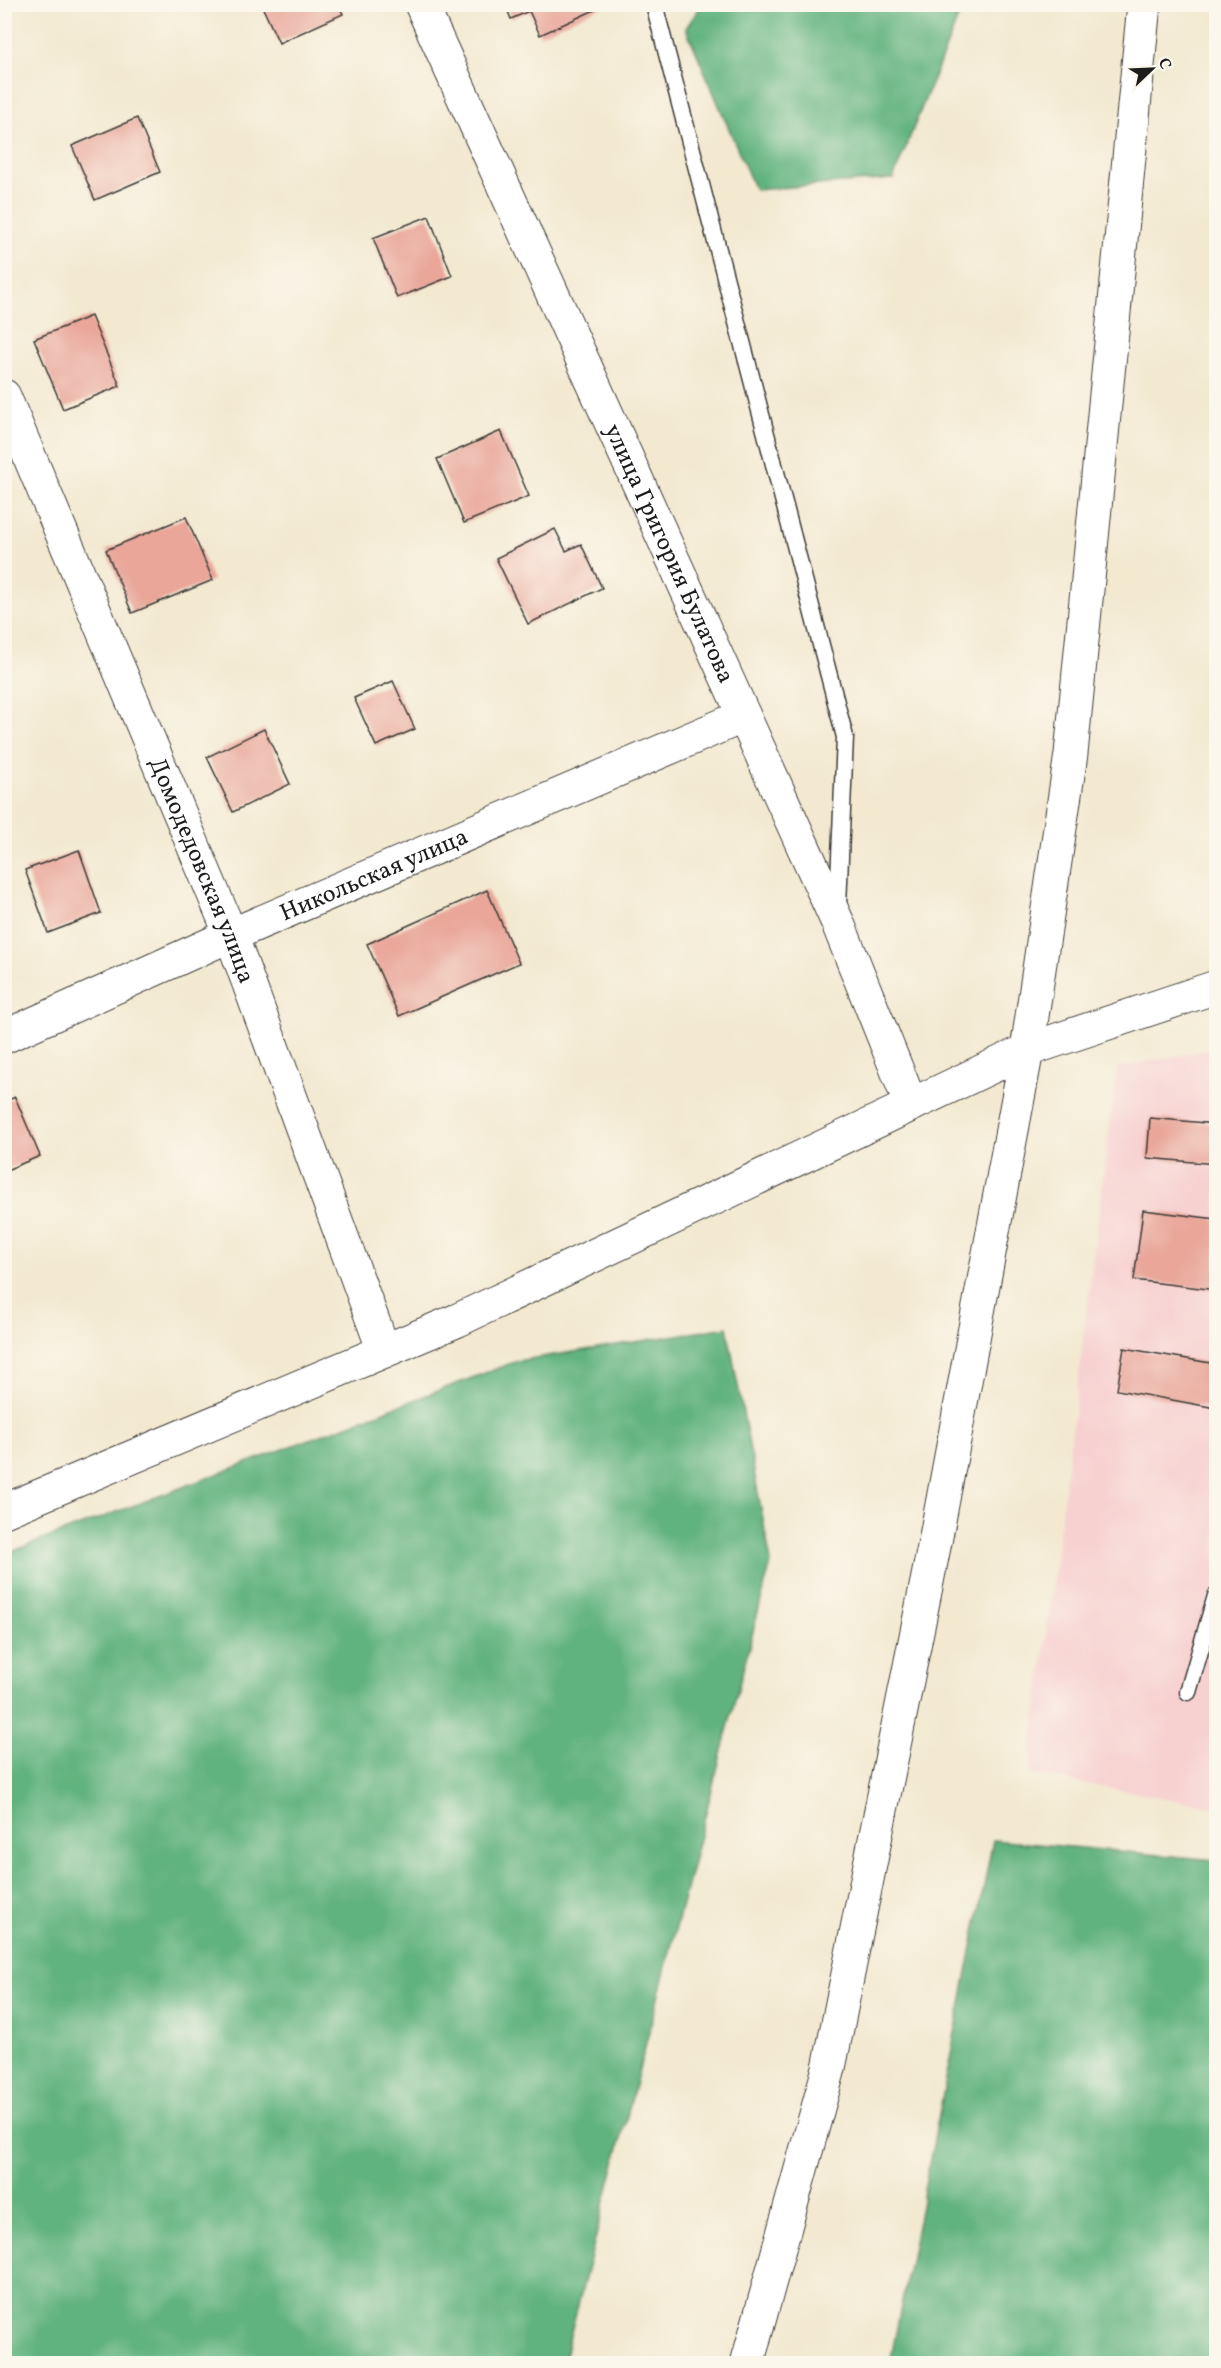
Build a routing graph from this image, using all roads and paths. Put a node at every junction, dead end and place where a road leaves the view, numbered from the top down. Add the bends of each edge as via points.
1 (421, 4) edge
2 (654, 4) edge
3 (1144, 4) edge
4 (4, 396) edge
5 (744, 716) junction
6 (837, 921) junction
7 (231, 935) junction
8 (1216, 987) edge
9 (4, 1037) edge
10 (1027, 1050) junction
11 (911, 1105) junction
12 (384, 1351) junction
13 (4, 1511) edge
14 (1216, 1596) edge
15 (1188, 1692) dead end
16 (747, 2364) edge

1 - 5 main road, улица Григория Булатова
2 - 6 lane via 845,737
3 - 10 main road via 1071,754
4 - 7 main road, Домодедовская улица
5 - 6 main road, улица Григория Булатова
5 - 7 main road, Никольская улица
6 - 11 main road, улица Григория Булатова
7 - 9 main road, Никольская улица
7 - 12 main road, Домодедовская улица
8 - 10 main road
10 - 11 main road
10 - 16 main road via 935,1542 829,2068
11 - 12 main road via 458,1320
12 - 13 main road
14 - 15 lane

